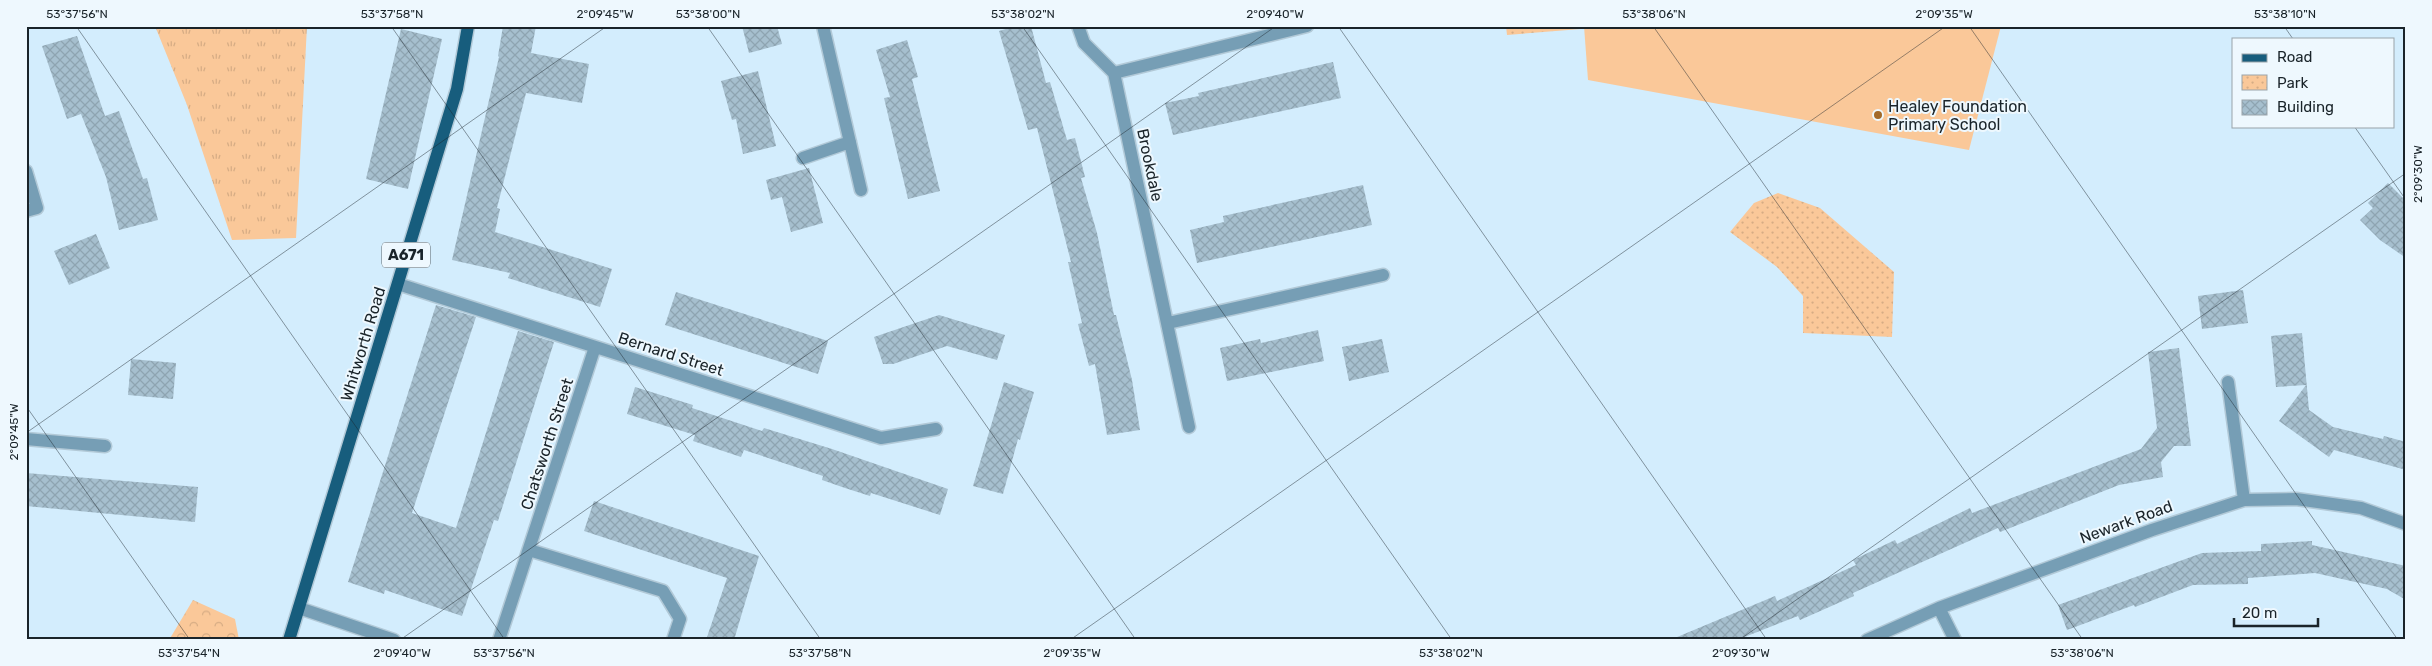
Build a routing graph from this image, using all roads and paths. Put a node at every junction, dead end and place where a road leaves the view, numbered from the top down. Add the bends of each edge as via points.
1 (468, 26) edge
2 (823, 26) edge
3 (1078, 26) edge
4 (1307, 26) edge
5 (1114, 73) junction
6 (850, 142) junction
7 (803, 158) dead end
8 (26, 171) edge
9 (861, 190) dead end
10 (26, 211) edge
11 (1383, 275) dead end
12 (398, 284) junction
13 (1168, 323) junction
14 (595, 347) junction
15 (2228, 382) dead end
16 (1189, 427) dead end
17 (936, 429) dead end
18 (26, 439) edge
19 (105, 446) dead end
20 (2244, 500) junction
21 (2406, 524) edge
22 (530, 550) junction
23 (299, 608) junction
24 (1939, 608) junction
25 (289, 640) edge
26 (394, 640) edge
27 (500, 640) edge
28 (673, 640) edge
29 (1867, 640) edge
30 (1955, 640) edge

1 - 12 main road, Whitworth Road / A671 via 457,89
2 - 6 street
3 - 5 street via 1084,43
4 - 5 street
5 - 13 street, Brookdale
6 - 7 street
6 - 9 street
8 - 10 street via 36,208
11 - 13 street
12 - 14 street, Bernard Street
12 - 23 main road, Whitworth Road / A671
13 - 16 street, Brookdale
14 - 17 street, Bernard Street via 881,438
14 - 22 street, Chatsworth Street
15 - 20 street
18 - 19 street
20 - 21 street, Newark Road via 2296,499 2361,508
20 - 24 street, Newark Road
22 - 27 street, Chatsworth Street
22 - 28 street via 663,591 680,619
23 - 25 main road, Whitworth Road / A671
23 - 26 street
24 - 29 street, Newark Road
24 - 30 street

